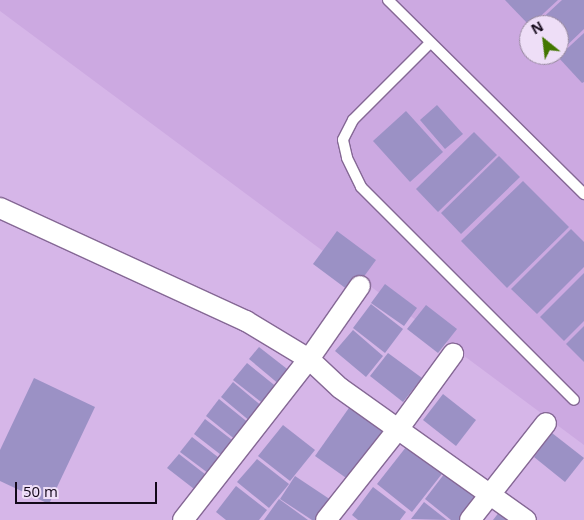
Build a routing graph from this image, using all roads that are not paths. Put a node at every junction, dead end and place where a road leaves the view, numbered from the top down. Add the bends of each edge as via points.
1 (388, 0) edge
2 (430, 43) junction
3 (584, 194) edge
4 (0, 208) edge
5 (360, 286) dead end
6 (453, 354) dead end
7 (310, 359) junction
8 (574, 400) dead end
9 (546, 423) dead end
10 (399, 428) junction
11 (491, 495) junction
12 (183, 520) edge
13 (326, 520) edge
14 (470, 520) edge
15 (526, 520) edge

1 - 2 lane
2 - 3 lane
2 - 8 lane via 353,120 343,140 347,158 361,187
4 - 7 street via 246,321
5 - 7 street
6 - 10 street
7 - 10 street via 340,388
7 - 12 street
9 - 11 street
10 - 11 street
10 - 13 street
11 - 14 street
11 - 15 street

